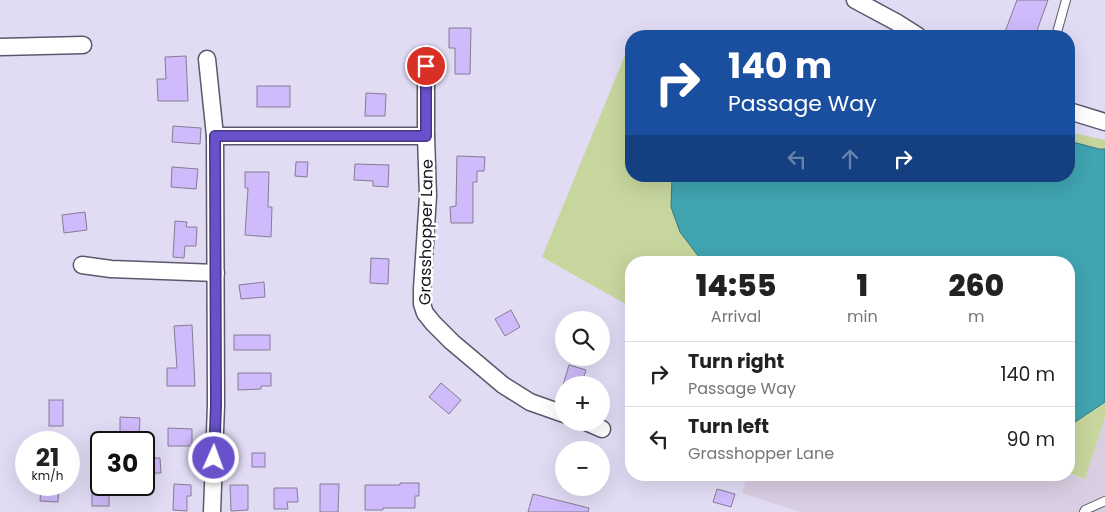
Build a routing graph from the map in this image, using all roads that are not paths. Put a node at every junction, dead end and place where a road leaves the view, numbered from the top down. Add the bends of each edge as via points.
1 (855, 0) edge
2 (1066, 0) edge
3 (909, 30) edge
4 (1058, 30) edge
5 (83, 45) dead end
6 (0, 47) edge
7 (207, 59) dead end
8 (426, 66) dead end
9 (1075, 114) edge
10 (1105, 122) edge
11 (215, 136) junction
12 (426, 136) junction
13 (82, 265) dead end
14 (216, 273) junction
15 (555, 411) edge
16 (1105, 501) edge
17 (212, 512) edge
18 (1084, 512) edge

1 - 3 street
2 - 4 lane
5 - 6 street
7 - 11 street
8 - 12 street, Grasshopper Lane
9 - 10 street
11 - 12 street
11 - 14 street
12 - 15 street, Grasshopper Lane via 428,196 422,289 425,313 452,342 503,385 530,402
13 - 14 street
14 - 17 street
16 - 18 lane

